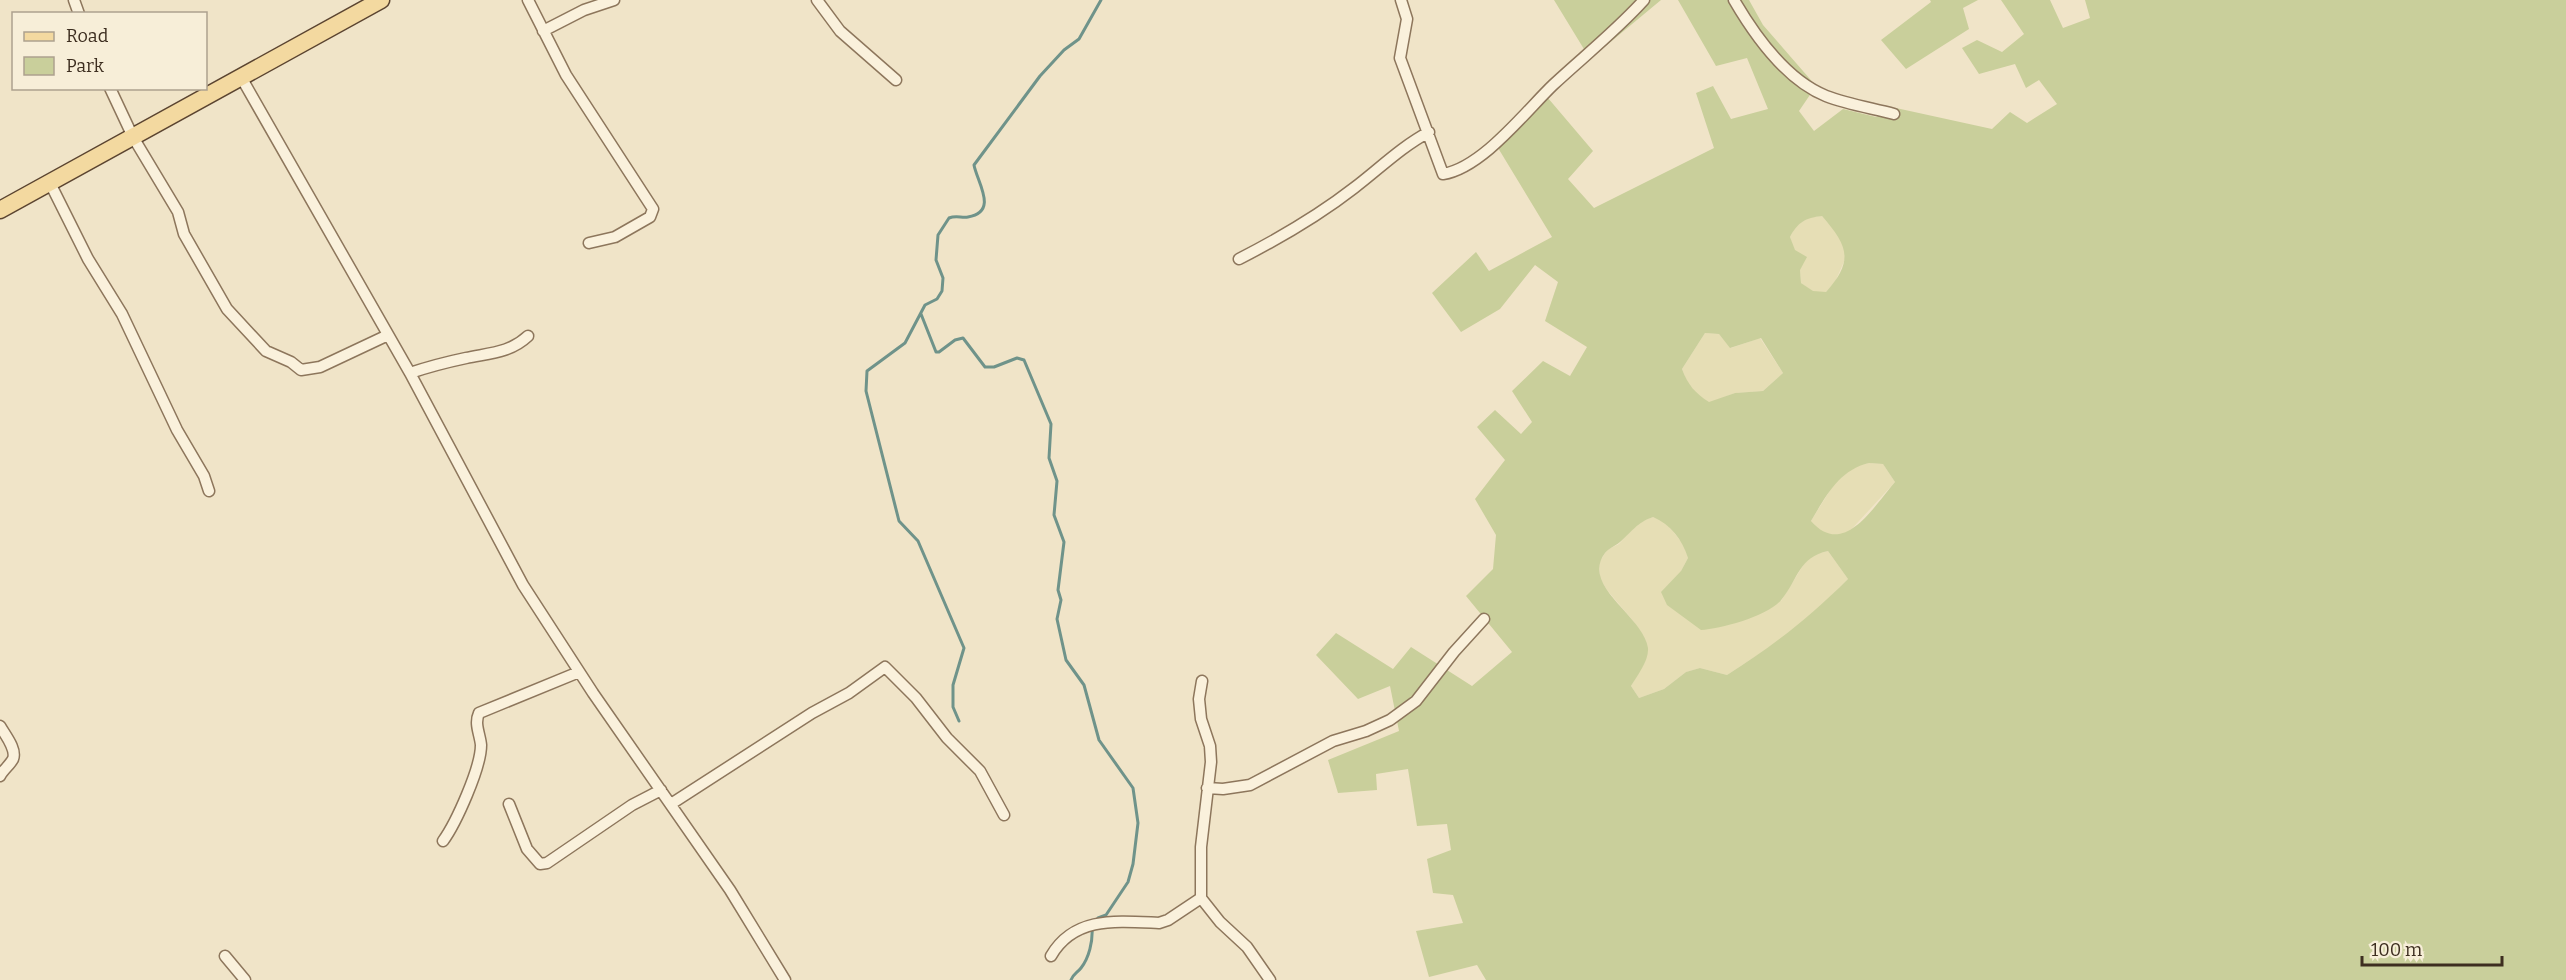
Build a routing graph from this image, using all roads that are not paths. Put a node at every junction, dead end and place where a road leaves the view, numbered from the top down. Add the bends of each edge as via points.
1 (381, 0) edge
2 (528, 0) edge
3 (614, 0) edge
4 (817, 0) edge
5 (1401, 0) edge
6 (1644, 0) edge
7 (1734, 0) edge
8 (543, 31) junction
9 (241, 77) junction
10 (896, 80) dead end
11 (111, 90) edge
12 (1894, 114) dead end
13 (1429, 132) junction
14 (133, 136) junction
15 (50, 183) junction
16 (0, 210) edge
17 (589, 243) dead end
18 (1239, 259) dead end
19 (388, 335) junction
20 (528, 336) dead end
21 (410, 373) junction
22 (209, 491) dead end
23 (1484, 619) dead end
24 (579, 672) junction
25 (1202, 681) dead end
26 (0, 726) edge
27 (0, 776) edge
28 (1207, 788) junction
29 (661, 790) junction
30 (509, 804) dead end
31 (671, 804) junction
32 (1004, 815) dead end
33 (443, 841) dead end
34 (1201, 898) junction
35 (225, 956) dead end
36 (1051, 956) dead end
37 (245, 980) edge
38 (785, 980) edge
39 (1270, 980) edge

1 - 9 main road
2 - 8 street
3 - 8 street
4 - 10 street via 840,31
5 - 13 street via 1407,19 1400,58
6 - 13 street via 1492,148 1453,172 1443,174
7 - 12 street via 1770,53 1806,85 1827,97
8 - 17 street via 566,75 653,209 650,217 615,237
9 - 14 main road
9 - 19 street
11 - 14 street
13 - 18 street via 1287,234
14 - 15 main road
14 - 19 street via 178,212 184,234 216,292 266,351 301,370 309,370
15 - 16 main road
15 - 22 street via 88,259 122,314
19 - 21 street
20 - 21 street via 498,353
21 - 24 street via 523,585
23 - 28 street via 1416,700 1390,720 1333,741 1250,785
24 - 29 street
24 - 33 street via 479,713 476,719 481,745 475,776 453,828
25 - 28 street via 1199,699 1211,762
26 - 27 street via 14,755
28 - 34 street
29 - 30 street via 540,864 527,849
29 - 31 street
31 - 32 street via 885,667 980,771
31 - 38 street
34 - 36 street via 1159,923 1088,924 1073,930
34 - 39 street via 1247,947
35 - 37 street

